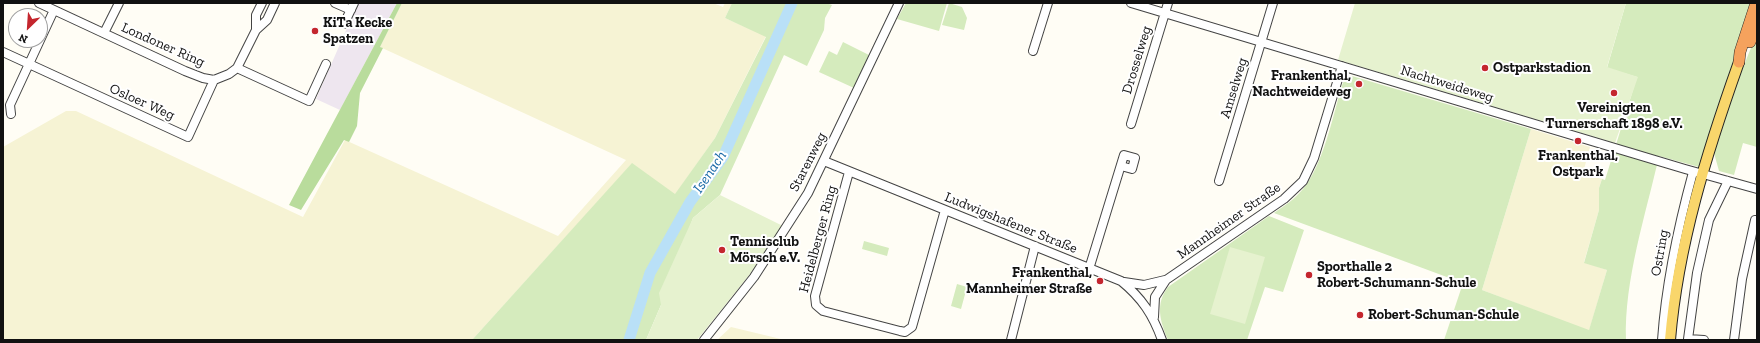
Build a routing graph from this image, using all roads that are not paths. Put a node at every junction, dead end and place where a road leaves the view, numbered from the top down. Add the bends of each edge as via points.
1 (39, 3) edge
2 (119, 3) edge
3 (262, 3) edge
4 (275, 3) edge
5 (335, 3) edge
6 (899, 3) edge
7 (1048, 3) edge
8 (1131, 3) edge
9 (1168, 3) edge
10 (1273, 3) edge
11 (1756, 3) edge
12 (352, 7) edge
13 (54, 10) junction
14 (1165, 13) junction
15 (1757, 23) edge
16 (344, 24) dead end
17 (256, 30) junction
18 (104, 33) junction
19 (1261, 42) junction
20 (1034, 50) dead end
21 (3, 52) edge
22 (1740, 62) junction
23 (29, 64) junction
24 (326, 64) dead end
25 (1342, 66) junction
26 (237, 68) junction
27 (214, 80) junction
28 (11, 114) dead end
29 (1131, 124) dead end
30 (824, 161) junction
31 (1121, 166) dead end
32 (850, 172) junction
33 (1698, 173) junction
34 (1219, 181) dead end
35 (1728, 181) junction
36 (1757, 189) edge
37 (945, 210) junction
38 (1757, 220) edge
39 (1034, 246) junction
40 (1089, 268) junction
41 (1166, 280) junction
42 (1121, 281) junction
43 (1154, 320) junction
44 (704, 340) edge
45 (1011, 340) edge
46 (1162, 340) edge
47 (1662, 340) edge
48 (1670, 340) edge
49 (1704, 340) edge
50 (1734, 340) edge

1 - 13 street, Londoner Ring
2 - 18 street, Londoner Ring
3 - 17 street via 256,15
4 - 17 street via 267,20
5 - 12 street
6 - 30 street, Starenweg
7 - 20 street
8 - 14 street, Nachtweideweg
9 - 14 street, Drosselweg
10 - 19 street, Amselweg
11 - 22 highway via 1740,52
12 - 16 street
13 - 18 street, Londoner Ring
13 - 23 street
14 - 19 street, Nachtweideweg
14 - 29 street, Drosselweg
15 - 22 highway
17 - 26 street
18 - 27 street, Londoner Ring via 185,71
19 - 25 street, Nachtweideweg
19 - 34 street, Amselweg
21 - 23 street, Osloer Weg
22 - 33 main road
23 - 27 street, Osloer Weg via 188,137
23 - 28 street via 10,106
24 - 26 street via 309,101
25 - 33 street, Nachtweideweg
25 - 41 street, Mannheimer Straße via 1314,158 1302,181 1284,199
26 - 27 street, Londoner Ring
30 - 32 street, Ludwigshafener Straße
30 - 44 street, Starenweg via 787,228 744,292
31 - 40 street
32 - 37 street, Ludwigshafener Straße
32 - 37 street, Heidelberger Ring via 815,296 816,305 824,311 905,332 912,327
33 - 35 street, Nachtweideweg
33 - 47 street, Ostring via 1673,257
33 - 48 main road, Ostring via 1681,262
35 - 36 street, Nachtweideweg
35 - 49 street via 1707,226 1697,273 1688,339
37 - 39 street, Ludwigshafener Straße
38 - 50 street via 1742,279
39 - 40 street, Ludwigshafener Straße
39 - 45 street
40 - 42 street, Ludwigshafener Straße
41 - 42 street, Mannheimer Straße via 1144,285
41 - 43 street, Mannheimer Straße via 1155,297
42 - 43 street, Ludwigshafener Straße via 1140,298
43 - 46 street, Ludwigshafener Straße

